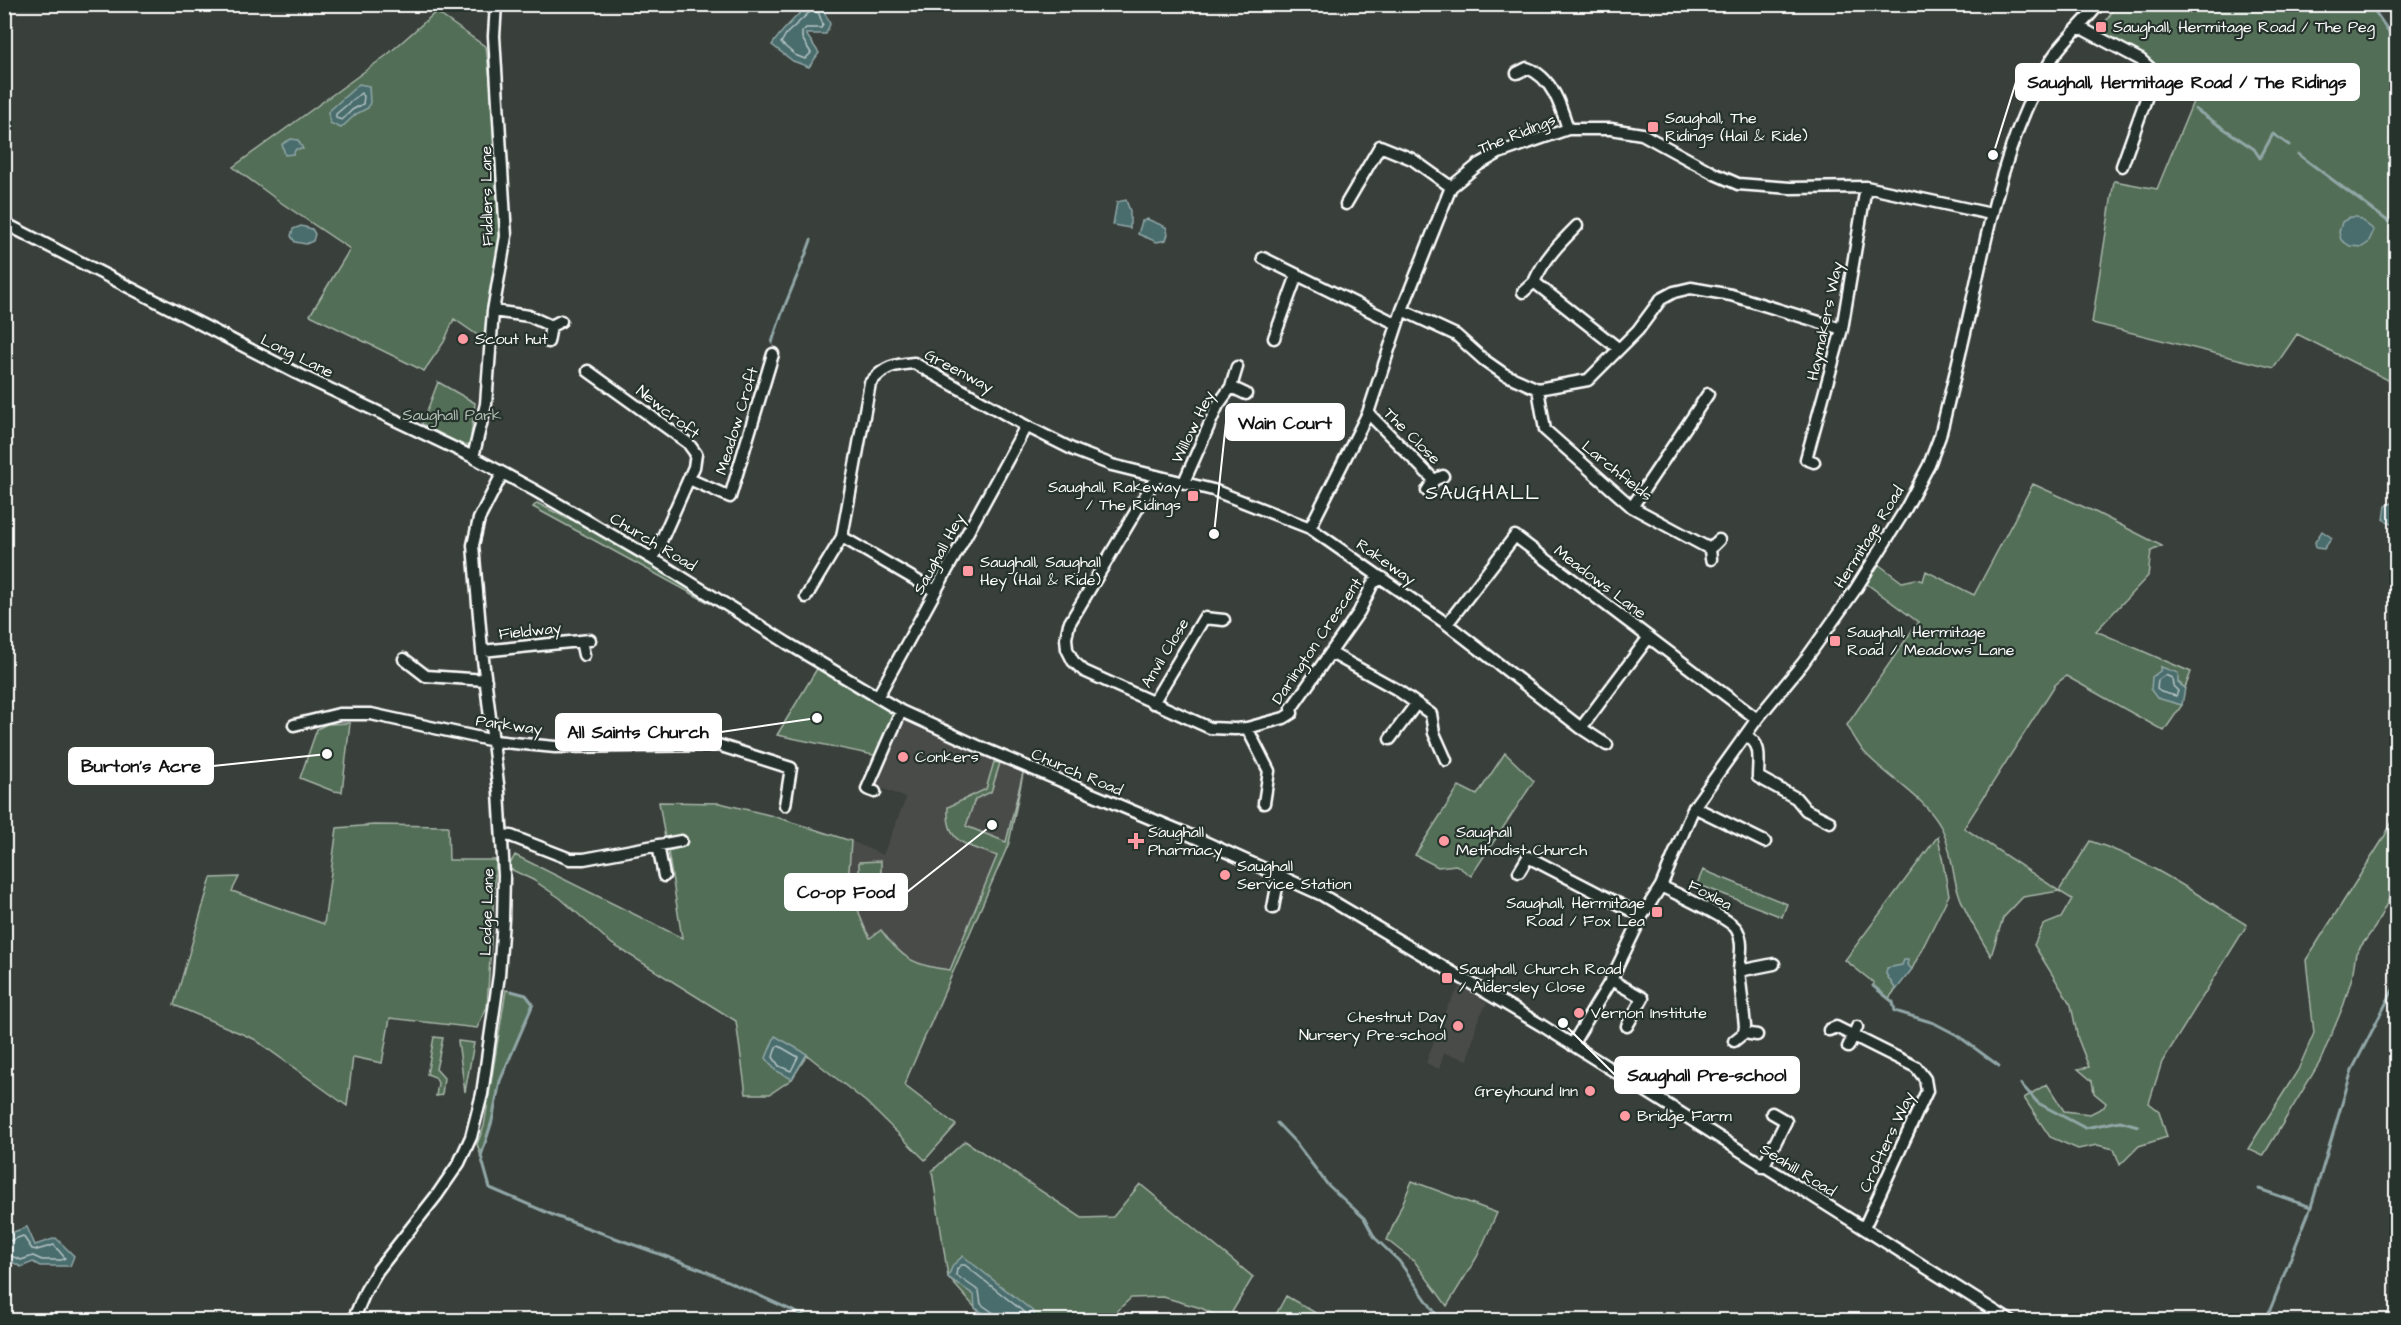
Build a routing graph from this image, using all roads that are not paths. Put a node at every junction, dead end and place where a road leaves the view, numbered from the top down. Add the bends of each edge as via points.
1 (496, 4) edge
2 (2098, 4) edge
3 (2079, 27) junction
4 (1523, 66) dead end
5 (1568, 129) junction
6 (2122, 166) dead end
7 (1451, 187) junction
8 (1866, 187) junction
9 (1346, 198) dead end
10 (1991, 214) junction
11 (4, 223) edge
12 (1577, 226) dead end
13 (1263, 258) dead end
14 (1297, 275) junction
15 (1534, 282) junction
16 (1523, 292) dead end
17 (493, 310) junction
18 (1402, 310) junction
19 (1397, 324) junction
20 (1842, 329) junction
21 (1274, 338) dead end
22 (548, 342) dead end
23 (1619, 349) junction
24 (773, 354) dead end
25 (1237, 367) dead end
26 (588, 371) dead end
27 (1231, 387) junction
28 (1538, 389) junction
29 (1246, 393) dead end
30 (1708, 394) dead end
31 (1368, 412) junction
32 (1026, 426) junction
33 (473, 456) junction
34 (1806, 459) dead end
35 (502, 474) junction
36 (1152, 475) junction
37 (689, 479) junction
38 (1184, 482) junction
39 (1427, 491) dead end
40 (1632, 507) junction
41 (578, 514) joint
42 (1311, 528) junction
43 (842, 537) junction
44 (1719, 540) dead end
45 (653, 559) junction
46 (1383, 578) junction
47 (935, 591) junction
48 (806, 597) dead end
49 (1224, 620) dead end
50 (1447, 624) junction
51 (1649, 637) junction
52 (482, 651) junction
53 (1331, 653) junction
54 (584, 655) dead end
55 (404, 659) dead end
56 (486, 680) junction
57 (878, 696) junction
58 (1153, 703) junction
59 (1419, 706) junction
60 (901, 711) junction
61 (1757, 719) junction
62 (294, 725) dead end
63 (1248, 728) junction
64 (1581, 728) junction
65 (1745, 736) junction
66 (1390, 738) dead end
67 (494, 741) junction
68 (1607, 745) dead end
69 (1446, 760) dead end
70 (867, 789) dead end
71 (1264, 803) dead end
72 (784, 805) dead end
73 (1695, 807) junction
74 (1830, 822) dead end
75 (502, 835) junction
76 (681, 841) dead end
77 (1765, 842) dead end
78 (658, 845) junction
79 (1519, 872) dead end
80 (664, 876) dead end
81 (1279, 876) junction
82 (1661, 886) junction
83 (1273, 908) dead end
84 (1642, 916) junction
85 (1774, 964) dead end
86 (1740, 971) junction
87 (1611, 980) junction
88 (1835, 1025) dead end
89 (1627, 1026) dead end
90 (1856, 1032) junction
91 (1744, 1033) junction
92 (1757, 1035) dead end
93 (1734, 1041) dead end
94 (1572, 1045) junction
95 (1848, 1047) dead end
96 (1772, 1113) dead end
97 (1763, 1167) junction
98 (1864, 1228) junction
99 (353, 1320) edge
100 (2010, 1320) edge

1 - 17 street, Fiddlers Lane via 494,36 506,236
2 - 3 street, Hermitage Road
3 - 6 street via 2151,69 2152,82
3 - 10 street, Hermitage Road via 2062,45 2026,106
4 - 5 street via 1537,72 1550,86
5 - 7 street, The Ridings via 1498,153
5 - 8 street, The Ridings via 1642,134 1738,184
7 - 9 street via 1412,159 1380,146
7 - 18 street, The Ridings
8 - 10 street, The Ridings
8 - 20 street, Haymakers Way
10 - 61 street, Hermitage Road via 1940,436 1929,465 1855,590
11 - 33 street, Long Lane via 296,373
12 - 15 street via 1551,252
13 - 14 street
14 - 19 street
14 - 21 street via 1276,321
15 - 16 street
15 - 23 street
17 - 22 street via 556,323
17 - 33 street, Fiddlers Lane via 486,404
18 - 19 street, The Ridings
18 - 28 street via 1456,335 1504,374
19 - 31 street, The Ridings
20 - 23 street via 1731,295 1691,288 1661,298
20 - 34 street, Haymakers Way
23 - 28 street via 1588,380
24 - 37 street, Meadow Croft via 730,501
25 - 27 street, Willow Hey
26 - 37 street, Newcroft via 692,447 696,453
27 - 29 street, Willow Hey
27 - 38 street, Willow Hey via 1204,432
28 - 40 street, Larchfields via 1545,430
30 - 40 street
31 - 39 street, The Close via 1439,478
31 - 42 street, The Ridings
32 - 36 street, Greenway via 1103,462
32 - 43 street, Greenway via 914,363 893,364 870,383
32 - 47 street, Saughall Hey
33 - 35 street, Long Lane
35 - 41 street, Long Lane
35 - 52 street, Lodge Lane via 479,519 473,545
36 - 38 street, Rakeway
36 - 58 street, Darlington Crescent via 1069,624 1066,638 1072,661 1084,671
37 - 45 street, Newcroft
38 - 42 street, Rakeway
40 - 44 street, Larchfields via 1710,554
41 - 45 street, Church Road
42 - 46 street, Rakeway
43 - 47 street
43 - 48 street, Greenway
45 - 57 street, Church Road
46 - 50 street, Rakeway
46 - 53 street, Darlington Crescent via 1373,583
47 - 57 street, Saughall Hey
49 - 58 street, Anvil Close via 1200,614
50 - 51 street, Meadows Lane via 1515,536
50 - 64 street, Rakeway
51 - 61 street, Meadows Lane
51 - 64 street
52 - 54 street, Fieldway via 586,640
52 - 56 street, Lodge Lane
53 - 59 street
53 - 63 street, Darlington Crescent via 1292,712
55 - 56 street via 426,676
56 - 67 street, Lodge Lane
57 - 60 street, Church Road
58 - 63 street, Darlington Crescent via 1210,728
59 - 66 street
59 - 69 street via 1431,714
60 - 70 street
60 - 81 street, Church Road
61 - 65 street, Hermitage Road
62 - 67 street, Parkway via 339,714 372,714
63 - 71 street via 1269,771
64 - 68 street, Rakeway
65 - 73 street, Hermitage Road
65 - 74 street via 1757,744 1758,777
67 - 72 street, Parkway via 555,747 718,745 791,768
67 - 75 street, Lodge Lane
73 - 77 street
73 - 82 street, Hermitage Road
75 - 78 street via 570,859
75 - 99 street, Lodge Lane via 500,967 474,1128 452,1174 371,1281
76 - 78 street
78 - 80 street
79 - 84 street via 1531,852
81 - 83 street
81 - 94 street, Church Road via 1333,901
82 - 84 street, Hermitage Road
82 - 86 street, Foxlea via 1737,927 1742,941
84 - 87 street, Hermitage Road
85 - 86 street
86 - 91 street, Foxlea
87 - 89 street via 1643,998
87 - 94 street, Hermitage Road
88 - 90 street, Crofters Way
90 - 95 street
90 - 98 street, Crofters Way via 1916,1066 1925,1079 1927,1091
91 - 92 street
91 - 93 street
94 - 97 street, Seahill Road
96 - 97 street via 1786,1121
97 - 98 street, Seahill Road
98 - 100 street, Seahill Road

